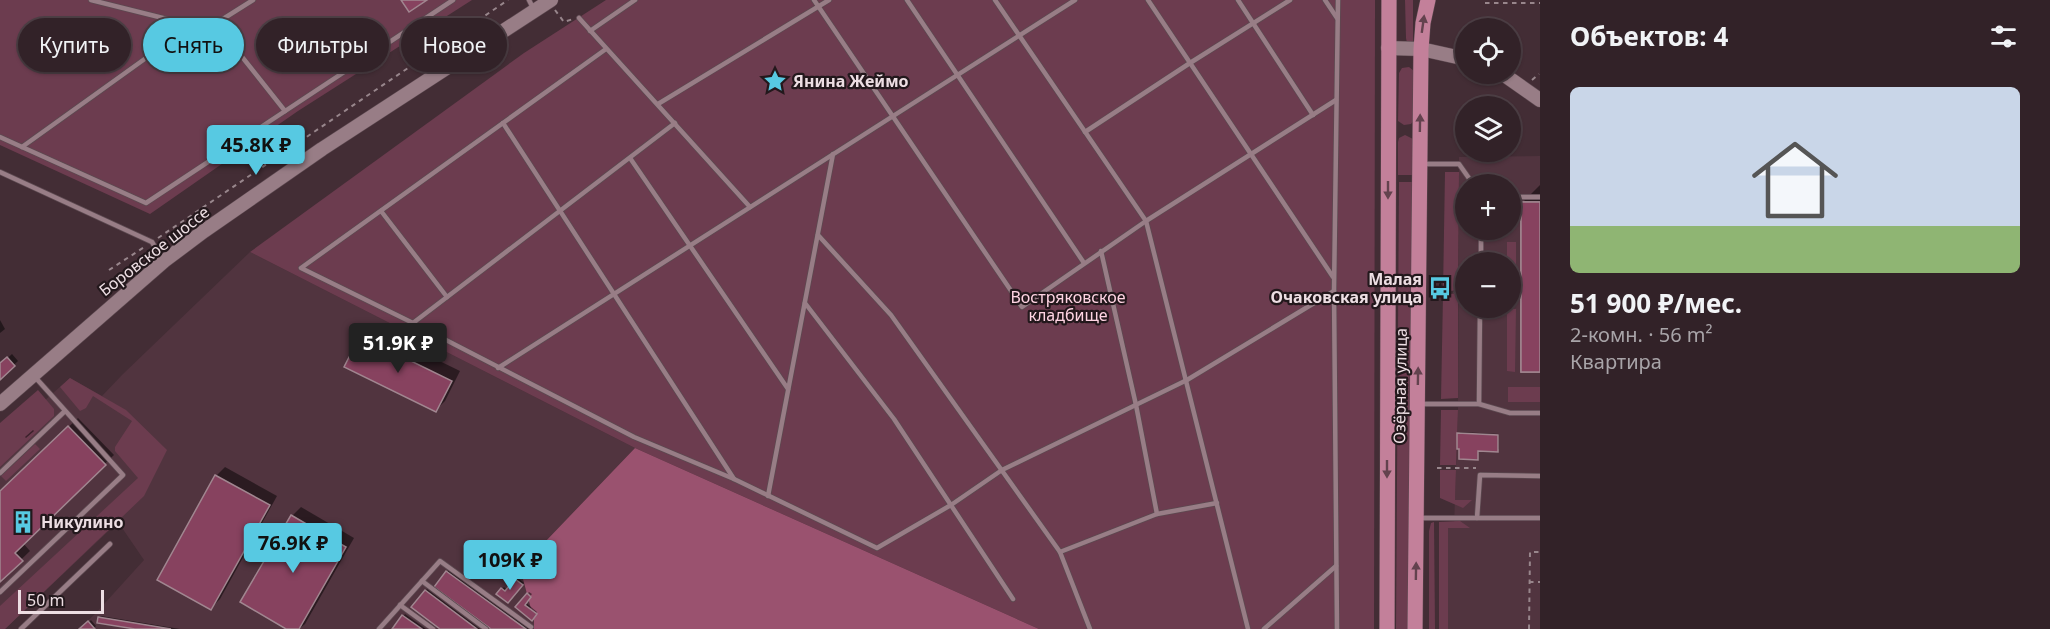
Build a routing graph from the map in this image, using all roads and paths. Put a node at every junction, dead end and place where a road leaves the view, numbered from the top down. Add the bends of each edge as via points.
1 (91, 0) edge
2 (253, 0) edge
3 (453, 0) edge
4 (508, 0) edge
5 (551, 0) edge
6 (635, 0) edge
7 (814, 0) edge
8 (829, 0) edge
9 (907, 0) edge
10 (995, 0) edge
11 (1075, 0) edge
12 (1148, 0) edge
13 (1238, 0) edge
14 (1290, 0) edge
15 (1325, 0) edge
16 (1338, 0) edge
17 (1389, 0) edge
18 (1428, 0) edge
19 (108, 2) edge
20 (1485, 3) dead end
21 (1540, 3) edge
22 (532, 5) edge
23 (819, 6) junction
24 (167, 18) edge
25 (224, 18) edge
26 (579, 18) dead end
27 (1338, 19) junction
28 (1253, 23) junction
29 (590, 31) junction
30 (1019, 36) junction
31 (1389, 48) junction
32 (606, 49) junction
33 (1421, 49) junction
34 (1455, 57) edge
35 (143, 59) edge
36 (244, 59) edge
37 (1190, 63) junction
38 (1539, 74) edge
39 (957, 76) junction
40 (1530, 81) dead end
41 (1517, 84) edge
42 (1336, 100) junction
43 (1540, 100) edge
44 (658, 104) junction
45 (285, 111) junction
46 (1313, 115) junction
47 (893, 116) junction
48 (503, 123) junction
49 (675, 123) junction
50 (1085, 132) junction
51 (0, 137) edge
52 (22, 147) junction
53 (833, 154) junction
54 (1251, 154) junction
55 (630, 158) junction
56 (1420, 164) junction
57 (0, 172) edge
58 (1466, 174) edge
59 (1540, 196) edge
60 (1521, 197) edge
61 (750, 207) junction
62 (381, 211) junction
63 (560, 211) junction
64 (1146, 221) junction
65 (818, 235) junction
66 (152, 242) junction
67 (690, 246) junction
68 (1101, 251) junction
69 (164, 261) junction
70 (1084, 263) junction
71 (109, 270) dead end
72 (1334, 278) junction
73 (1334, 291) junction
74 (1455, 292) edge
75 (614, 294) junction
76 (1436, 295) dead end
77 (447, 297) junction
78 (805, 303) junction
79 (1480, 318) edge
80 (413, 323) junction
81 (498, 368) junction
82 (33, 375) junction
83 (1187, 380) junction
84 (788, 389) junction
85 (0, 404) edge
86 (1418, 404) junction
87 (1479, 404) junction
88 (1136, 405) junction
89 (65, 411) junction
90 (1540, 413) edge
91 (1437, 468) dead end
92 (1002, 470) junction
93 (0, 473) edge
94 (1480, 475) junction
95 (1540, 476) edge
96 (734, 479) junction
97 (768, 496) junction
98 (1217, 503) junction
99 (951, 505) junction
100 (1157, 514) junction
101 (1416, 518) junction
102 (1477, 518) junction
103 (1540, 518) edge
104 (110, 544) dead end
105 (1060, 552) junction
106 (1540, 552) edge
107 (1336, 566) junction
108 (422, 581) junction
109 (1529, 582) junction
110 (1540, 582) edge
111 (0, 592) edge
112 (1013, 599) dead end
113 (400, 605) junction
114 (531, 627) dead end
115 (21, 629) edge
116 (379, 629) edge
117 (433, 629) edge
118 (486, 629) edge
119 (1090, 629) edge
120 (1248, 629) edge
121 (1264, 629) edge
122 (1337, 629) edge
123 (1387, 629) edge
124 (1415, 629) edge
125 (1529, 629) edge

1 - 19 lane
2 - 25 lane
3 - 45 lane
4 - 66 path
5 - 22 street, Боровское шоссе
6 - 29 lane
7 - 23 lane
8 - 23 lane
9 - 39 lane
10 - 30 lane
11 - 30 lane
12 - 37 lane
13 - 28 lane
14 - 28 lane
15 - 27 lane
16 - 27 lane
17 - 31 main road, Озёрная улица
33 -> 18 main road, Озёрная улица
19 - 24 lane
20 - 21 path
22 - 69 street, Боровское шоссе
23 - 44 lane
23 - 47 lane
26 - 29 lane
27 - 42 lane
28 - 37 lane
28 - 46 lane
29 - 32 lane
30 - 39 lane
30 - 50 lane
31 - 33 street
31 -> 123 main road, Озёрная улица
32 - 44 lane
32 - 48 lane
33 - 34 street
56 -> 33 main road, Озёрная улица
35 - 52 lane
36 - 45 lane
37 - 50 lane
37 - 54 lane
38 - 40 path
39 - 47 lane
39 - 70 lane
41 - 43 street
42 - 46 lane
42 - 72 lane
44 - 49 lane
45 - 52 lane via 146,203
46 - 54 lane
47 - 53 lane
47 - 70 lane via 1022,307
48 - 62 lane
48 - 63 lane
49 - 55 lane
49 - 61 lane
50 - 64 lane
51 - 52 lane
53 - 61 lane
53 - 65 lane
54 - 64 lane
54 - 72 lane
55 - 63 lane
55 - 67 lane
56 - 58 lane via 1459,164
86 -> 56 main road, Озёрная улица
57 - 66 lane
59 - 60 lane
61 - 67 lane
62 - 77 lane
62 - 80 lane via 301,268
63 - 75 lane
63 - 77 lane
64 - 68 lane
64 - 83 lane
65 - 78 lane
65 - 92 lane via 891,315
66 - 69 lane
66 - 71 path
67 - 75 lane
67 - 84 lane
68 - 70 lane
68 - 88 lane
69 - 82 street, Боровское шоссе
72 - 73 lane
73 - 83 lane
73 - 107 lane
74 - 76 path
75 - 81 lane
75 - 96 lane
77 - 80 lane
78 - 84 lane
78 - 99 lane via 894,419
79 - 87 lane
80 - 81 lane
81 - 96 lane via 634,437
82 - 85 street, Боровское шоссе
82 - 89 lane
83 - 88 lane
83 - 98 lane
84 - 97 lane
86 - 87 lane
86 - 101 main road, Озёрная улица
87 - 90 lane via 1510,413
88 - 92 lane
88 - 100 lane
89 - 93 lane
89 - 111 lane via 123,476
91 - 94 path via 1480,468
92 - 99 lane
92 - 105 lane
94 - 95 lane
94 - 102 lane
96 - 97 lane
97 - 99 lane via 877,548
98 - 100 lane
98 - 120 lane
99 - 112 lane
100 - 105 lane
101 - 102 lane
124 -> 101 main road, Озёрная улица
102 - 103 lane
104 - 115 lane
105 - 119 lane
106 - 109 path via 1530,552
107 - 121 lane
107 - 122 lane
108 - 113 lane
108 - 114 lane via 440,561
108 - 118 lane
109 - 110 path
109 - 125 path
113 - 116 lane
113 - 117 lane

